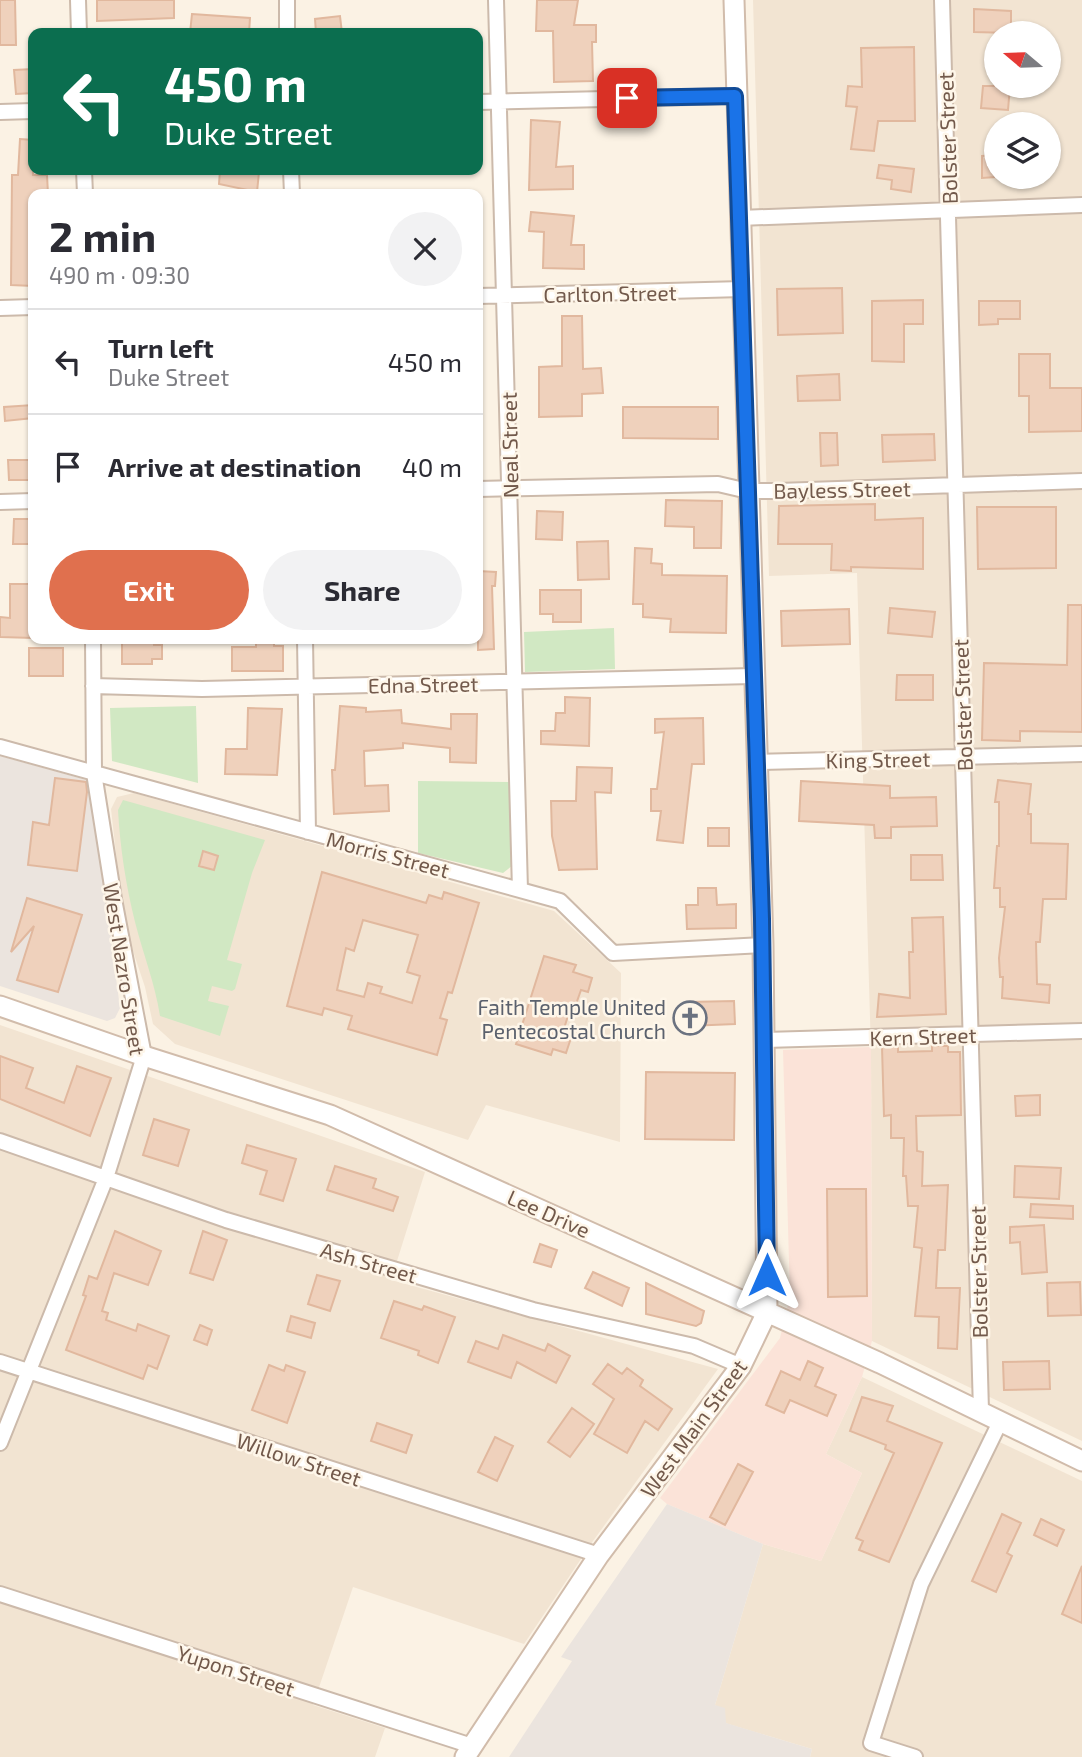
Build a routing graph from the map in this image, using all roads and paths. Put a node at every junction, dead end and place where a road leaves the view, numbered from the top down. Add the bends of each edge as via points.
1 (78, 0) edge
2 (287, 0) edge
3 (496, 0) edge
4 (734, 0) edge
5 (942, 0) edge
6 (79, 28) edge
7 (287, 28) edge
8 (735, 96) junction
9 (498, 101) junction
10 (483, 102) edge
11 (28, 111) edge
12 (0, 112) edge
13 (1082, 205) edge
14 (950, 209) junction
15 (740, 218) junction
16 (743, 289) junction
17 (506, 295) junction
18 (483, 296) edge
19 (28, 307) edge
20 (0, 308) edge
21 (1082, 481) edge
22 (957, 486) junction
23 (483, 489) edge
24 (510, 489) junction
25 (748, 491) junction
26 (28, 501) edge
27 (0, 502) edge
28 (93, 644) edge
29 (305, 644) edge
30 (753, 676) junction
31 (517, 682) junction
32 (93, 686) junction
33 (307, 687) junction
34 (0, 747) edge
35 (1082, 754) edge
36 (964, 757) junction
37 (757, 762) junction
38 (94, 773) junction
39 (308, 832) junction
40 (520, 890) junction
41 (763, 944) junction
42 (0, 1006) edge
43 (1082, 1031) edge
44 (972, 1034) junction
45 (765, 1040) junction
46 (144, 1056) junction
47 (0, 1141) edge
48 (106, 1178) junction
49 (767, 1312) junction
50 (0, 1362) edge
51 (741, 1366) junction
52 (29, 1372) junction
53 (981, 1411) junction
54 (1001, 1420) junction
55 (0, 1443) edge
56 (1082, 1461) edge
57 (599, 1555) junction
58 (0, 1594) edge
59 (469, 1752) edge
60 (915, 1757) edge

1 - 6 street
2 - 7 street
3 - 9 street, Neal Street
4 - 8 main road, West Main Street
5 - 14 street, Bolster Street
8 - 9 street
8 - 15 main road, West Main Street
9 - 10 street
9 - 17 street, Neal Street
11 - 12 street
13 - 14 street
14 - 15 street
14 - 22 street, Bolster Street
15 - 16 main road, West Main Street
16 - 17 street, Carlton Street
16 - 25 main road, West Main Street
17 - 18 street, Carlton Street
17 - 24 street, Neal Street
19 - 20 street
21 - 22 street, Bayless Street
22 - 25 street, Bayless Street
22 - 36 street, Bolster Street
23 - 24 street, Bayless Street
24 - 25 street, Bayless Street via 718,484
24 - 31 street, Neal Street
25 - 30 main road, West Main Street
26 - 27 street
28 - 32 street, West Nazro Street
29 - 33 street
30 - 31 street, Edna Street
30 - 37 main road, West Main Street
31 - 33 street, Edna Street
31 - 40 street, Neal Street
32 - 33 street, Edna Street
32 - 38 street, West Nazro Street
33 - 39 street
34 - 38 street, Morris Street
35 - 36 street, King Street
36 - 37 street, King Street
36 - 44 street, Bolster Street
37 - 41 main road, West Main Street
38 - 39 street, Morris Street
38 - 46 street, West Nazro Street
39 - 40 street, Morris Street
40 - 41 street, Morris Street via 560,901 613,953
41 - 45 main road, West Main Street
42 - 46 main road, Lee Drive
43 - 44 street, Kern Street
44 - 45 street, Kern Street
44 - 53 street, Bolster Street
45 - 49 main road, West Main Street
46 - 48 street, West Nazro Street
46 - 49 main road, Lee Drive via 330,1115
47 - 48 street, Ash Street
48 - 51 street, Ash Street via 226,1220 533,1310 694,1346
48 - 52 street, West Nazro Street
49 - 51 main road, West Main Street
49 - 53 main road, Lee Drive
50 - 52 street, Willow Street
51 - 57 main road, West Main Street
52 - 55 street, West Nazro Street
52 - 57 street, Willow Street
53 - 54 main road, Lee Drive
54 - 56 main road, Lee Drive
54 - 60 street via 921,1584 871,1743
57 - 59 main road, West Main Street
58 - 59 street, Yupon Street

